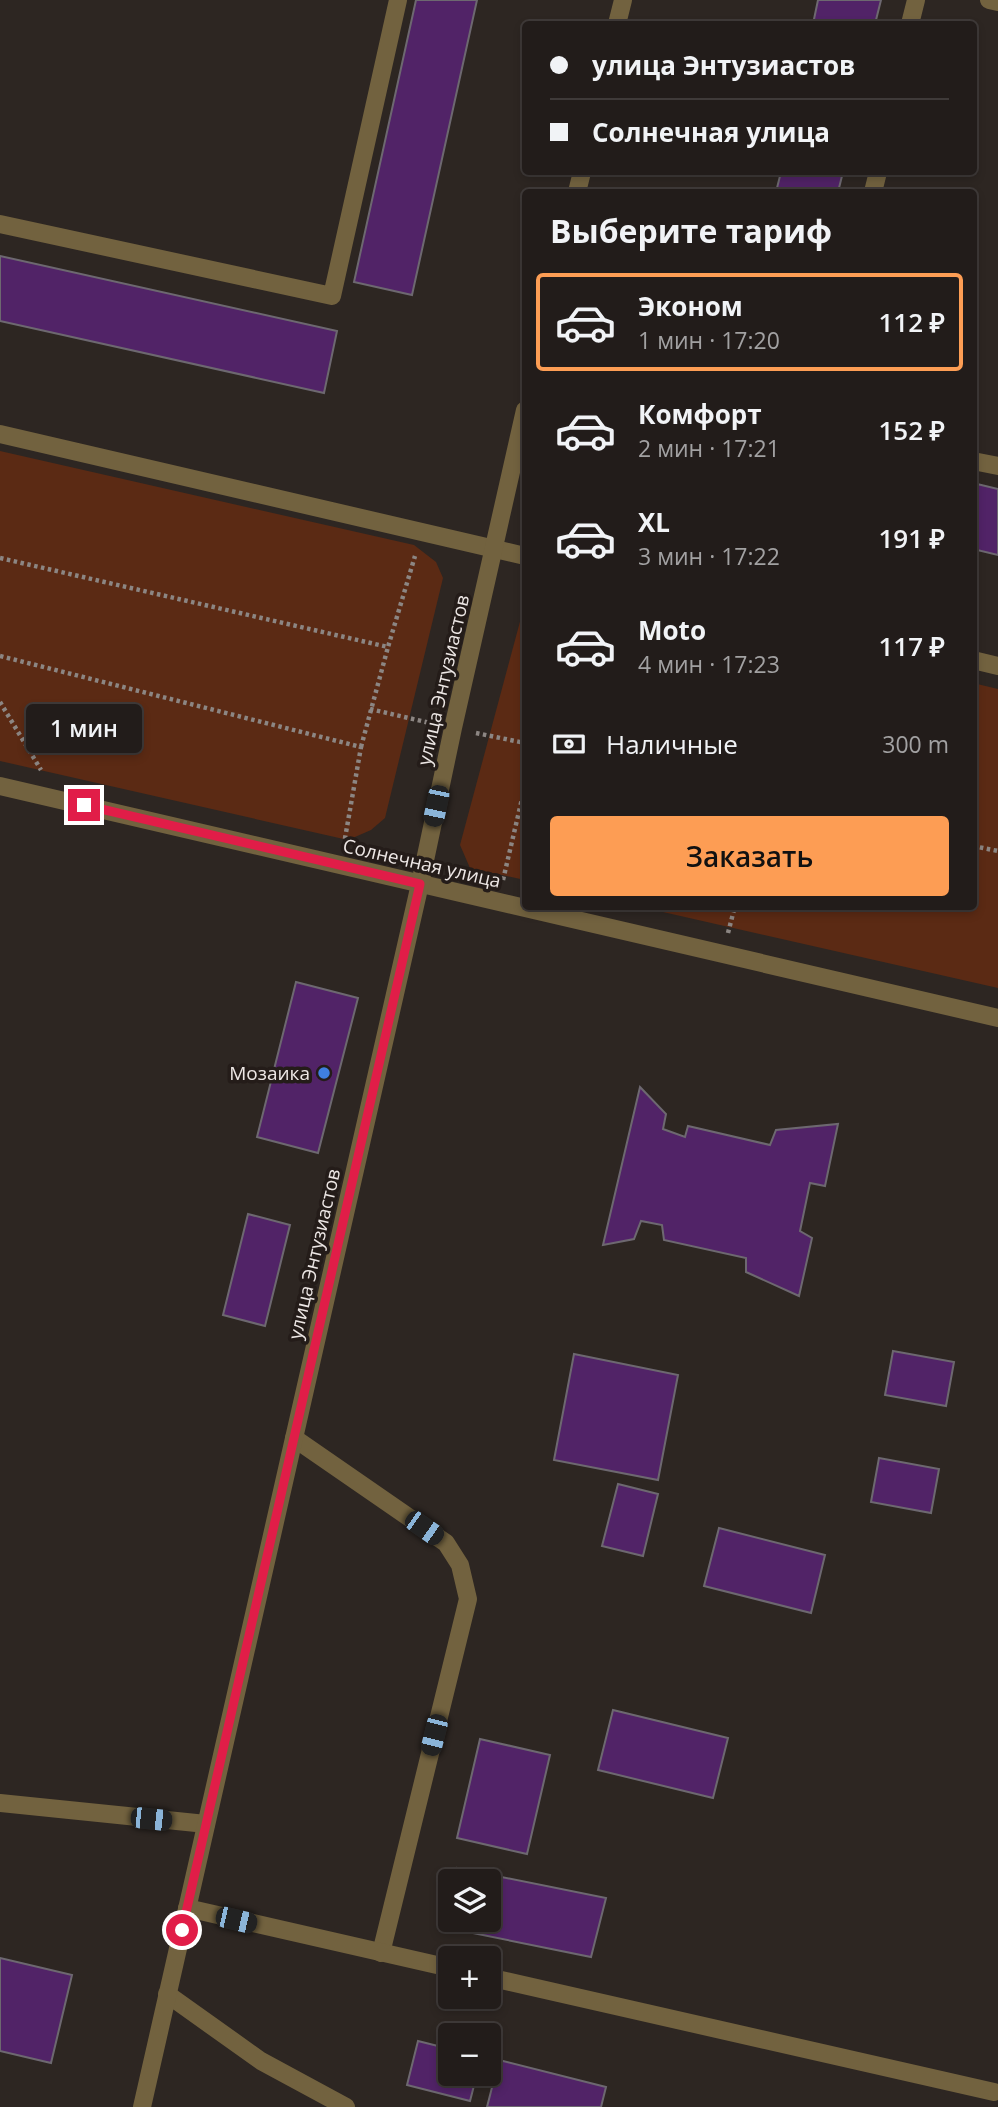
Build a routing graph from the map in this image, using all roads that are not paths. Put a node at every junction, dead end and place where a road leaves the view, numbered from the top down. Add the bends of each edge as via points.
1 (398, 0) edge
2 (622, 0) edge
3 (916, 0) edge
4 (989, 0) edge
5 (998, 2) edge
6 (618, 21) edge
7 (912, 21) edge
8 (0, 224) edge
9 (522, 423) edge
10 (0, 434) edge
11 (977, 462) edge
12 (998, 466) edge
13 (494, 549) junction
14 (522, 555) edge
15 (977, 661) edge
16 (998, 666) edge
17 (0, 786) edge
18 (420, 884) junction
19 (522, 908) edge
20 (532, 910) edge
21 (998, 1018) edge
22 (294, 1438) junction
23 (0, 1803) edge
24 (206, 1824) junction
25 (187, 1909) junction
26 (381, 1953) junction
27 (438, 1965) edge
28 (501, 1980) edge
29 (167, 1994) junction
30 (994, 2092) dead end
31 (142, 2107) edge
32 (346, 2107) edge

1 - 8 street via 332,296
2 - 6 street
3 - 7 street
4 - 5 street
9 - 13 street, улица Энтузиастов
10 - 13 street
11 - 12 street
13 - 14 street
13 - 18 street, улица Энтузиастов
15 - 16 street
17 - 18 street, Солнечная улица
18 - 19 street, Солнечная улица
18 - 22 street, улица Энтузиастов
20 - 21 street, Солнечная улица
22 - 24 street, улица Энтузиастов
22 - 26 street via 446,1543 460,1565 468,1599
23 - 24 street
24 - 25 street, улица Энтузиастов
25 - 26 street
25 - 29 street, улица Энтузиастов
26 - 27 street
28 - 30 street
29 - 31 street, улица Энтузиастов
29 - 32 street via 261,2061

